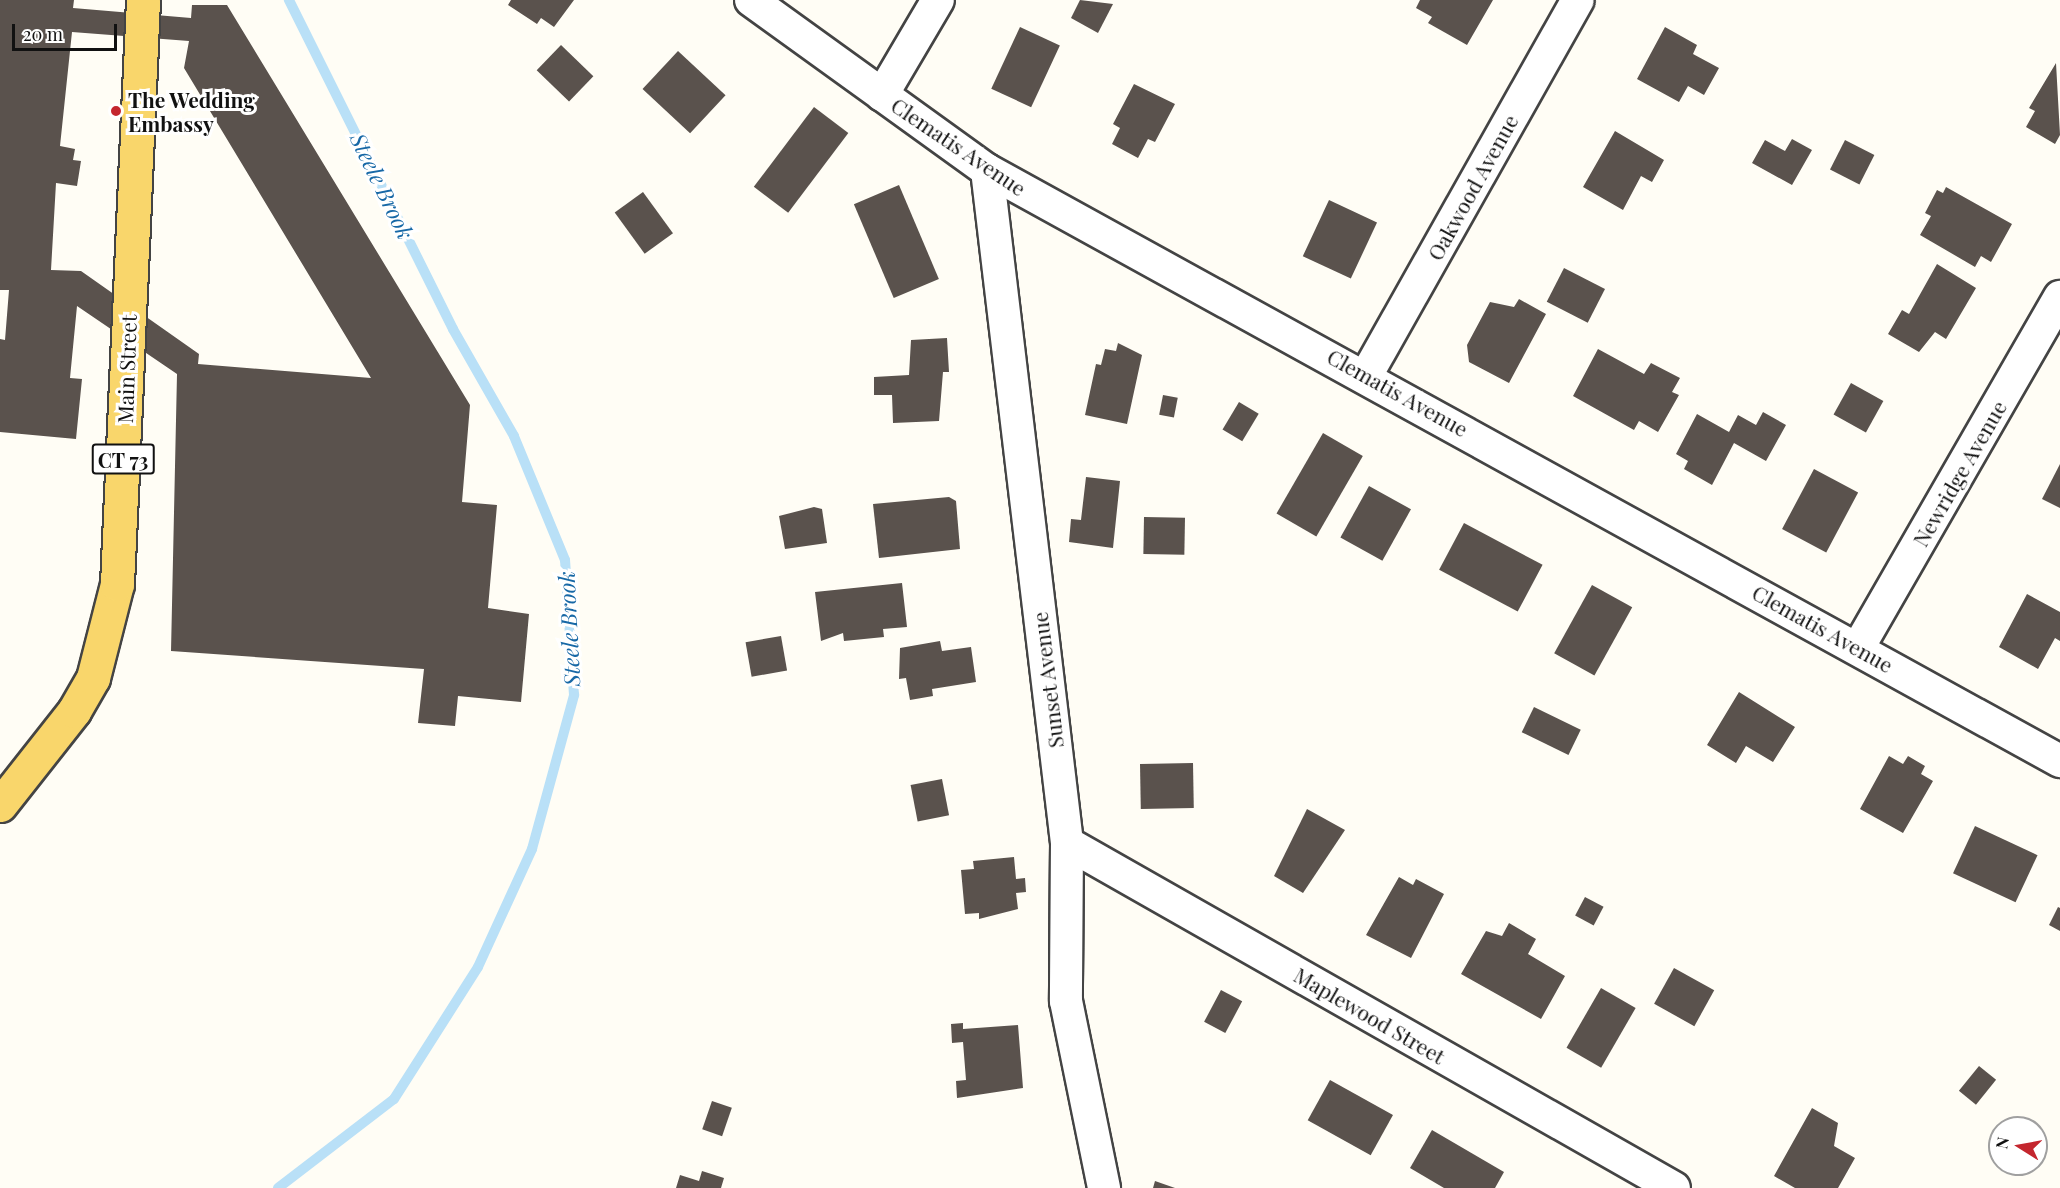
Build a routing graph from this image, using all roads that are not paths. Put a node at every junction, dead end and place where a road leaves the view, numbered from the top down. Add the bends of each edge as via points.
1 (143, 0) edge
2 (751, 0) edge
3 (938, 0) edge
4 (1578, 0) edge
5 (882, 95) junction
6 (987, 170) junction
7 (2060, 297) edge
8 (1367, 374) junction
9 (1858, 648) junction
10 (2060, 761) edge
11 (0, 805) edge
12 (1066, 843) junction
13 (1104, 1188) edge
14 (1674, 1188) edge

1 - 11 main road, Main Street / CT 73 via 117,584 93,678 74,711
2 - 5 street, Clematis Avenue
3 - 5 street
4 - 8 street, Oakwood Avenue
5 - 6 street, Clematis Avenue
6 - 8 street, Clematis Avenue
6 - 12 street, Sunset Avenue
7 - 9 street, Newridge Avenue
8 - 9 street, Clematis Avenue
9 - 10 street, Clematis Avenue
12 - 13 street, Sunset Avenue via 1066,1001
12 - 14 street, Maplewood Street

